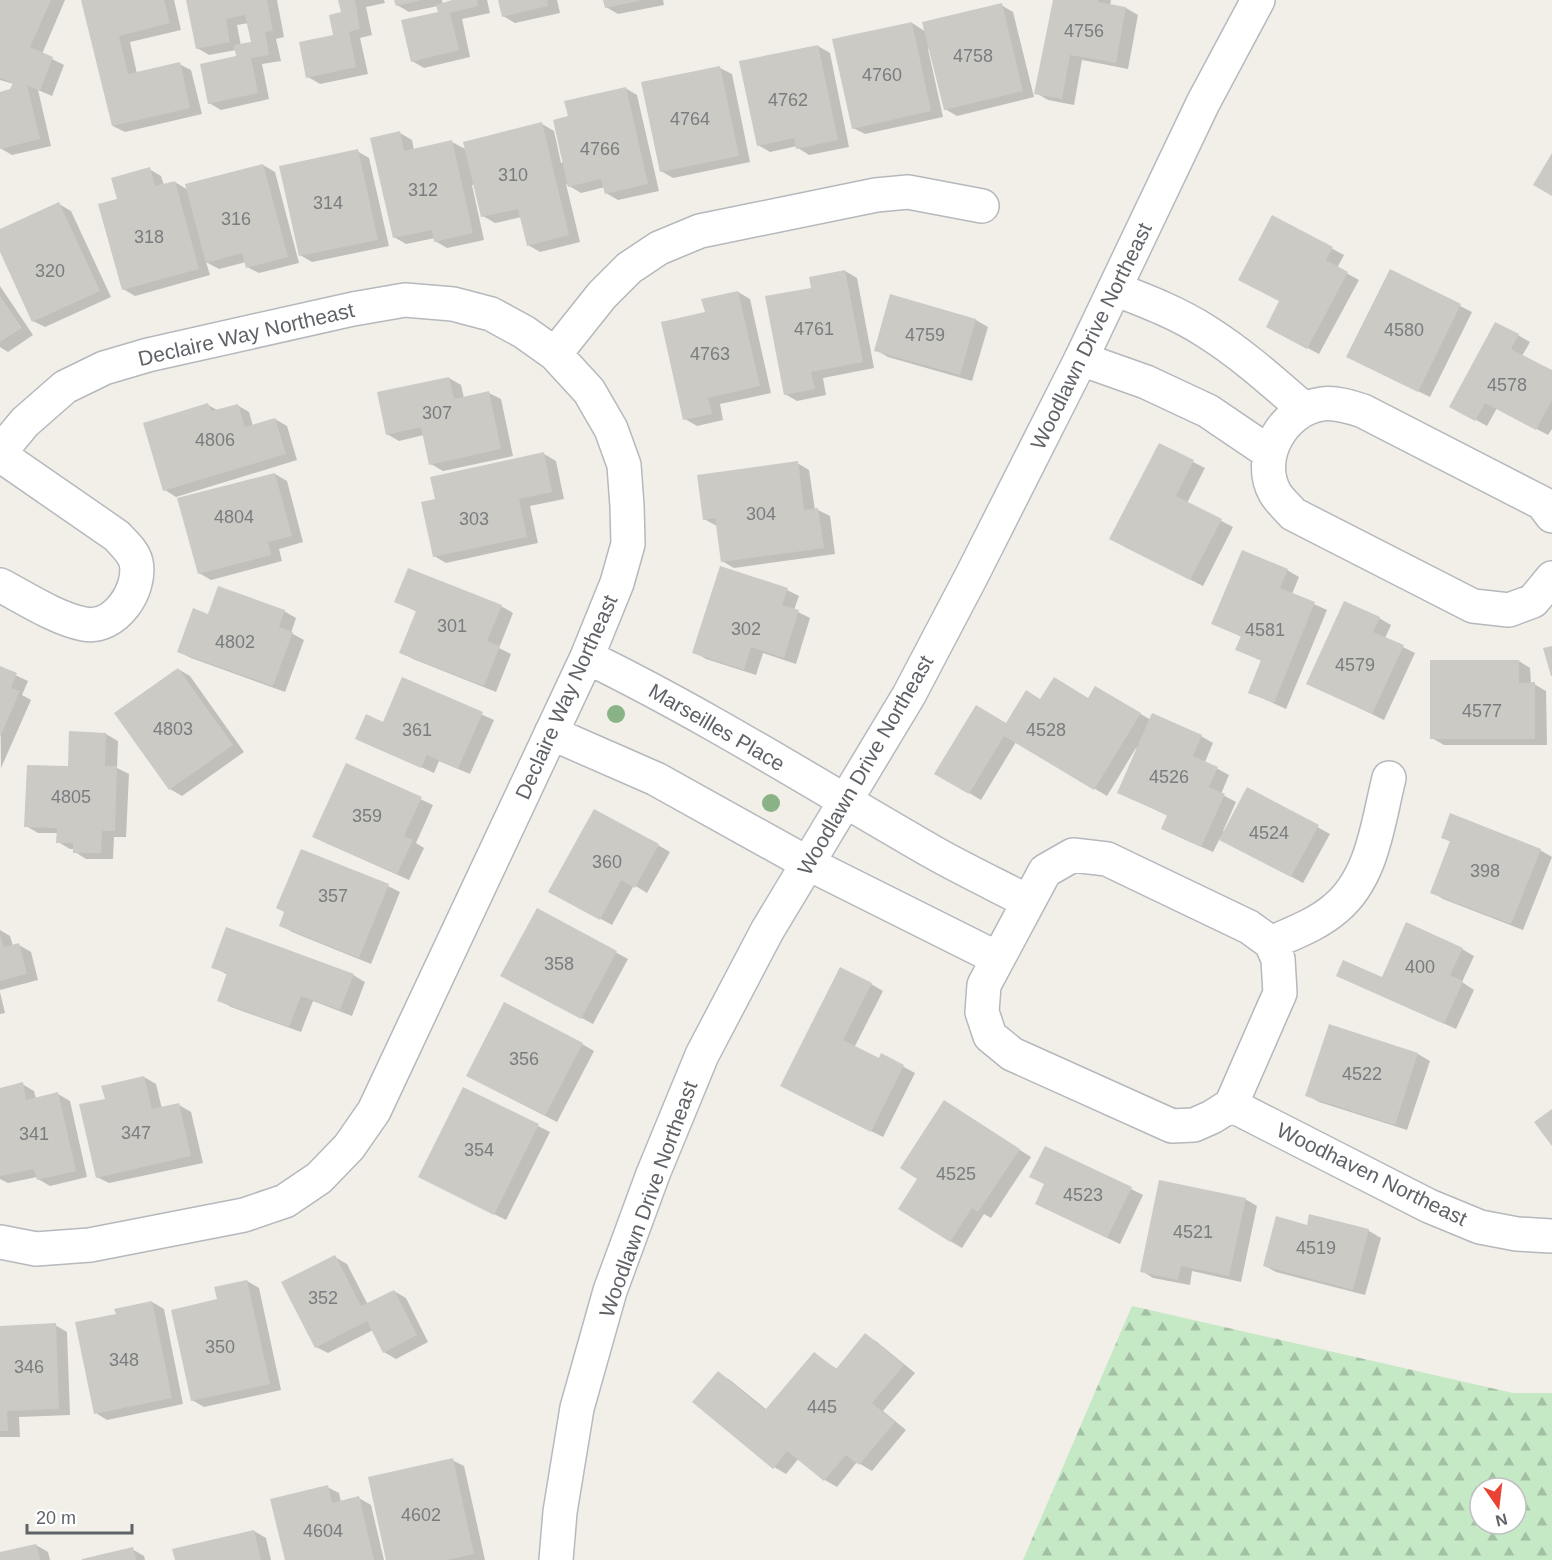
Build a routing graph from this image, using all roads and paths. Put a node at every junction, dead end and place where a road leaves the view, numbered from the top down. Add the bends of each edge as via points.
1 (1258, 0) edge
2 (982, 206) dead end
3 (1115, 289) junction
4 (555, 354) junction
5 (1081, 359) junction
6 (1304, 409) junction
7 (1270, 453) junction
8 (0, 454) edge
9 (1552, 516) edge
10 (1552, 578) edge
11 (0, 585) edge
12 (587, 657) junction
13 (550, 733) junction
14 (1389, 778) dead end
15 (845, 801) junction
16 (807, 863) junction
17 (1028, 901) junction
18 (1271, 943) junction
19 (997, 958) junction
20 (1231, 1105) junction
21 (1552, 1236) edge
22 (0, 1242) edge
23 (556, 1560) edge

1 - 3 street, Woodlawn Drive Northeast via 1203,103
2 - 4 street via 908,192 700,231 659,248 629,268
3 - 5 street, Woodlawn Drive Northeast
3 - 6 street via 1161,307 1207,332 1261,371
4 - 8 street, Declaire Way Northeast via 491,315 453,304 405,300 353,309 104,368 65,387 25,422
4 - 12 street, Declaire Way Northeast via 589,391 611,429 624,465 628,544
5 - 7 street via 1146,382 1208,411
5 - 15 street, Woodlawn Drive Northeast via 909,695
6 - 7 street via 1283,425
6 - 9 street via 1323,403 1363,411 1542,503
7 - 10 street via 1269,476 1275,493 1293,514 1473,606 1509,610 1533,601
8 - 11 street via 117,536 132,552 136,584 119,612 109,622 97,625 68,620
12 - 13 street, Declaire Way Northeast
12 - 15 street, Marseilles Place via 632,678
13 - 16 street via 656,779
13 - 22 street, Declaire Way Northeast via 374,1111 349,1147 319,1178 285,1201 244,1215 90,1245 36,1249
14 - 18 street via 1368,860 1356,887 1336,908
15 - 16 street, Woodlawn Drive Northeast
15 - 17 street
16 - 19 street
16 - 23 street, Woodlawn Drive Northeast via 702,1055 618,1270 578,1408
17 - 18 street via 1045,871 1073,855 1107,859 1249,927
17 - 19 street
18 - 20 street via 1278,959 1280,993
19 - 20 street via 984,985 982,1012 990,1036 1012,1054 1172,1126 1194,1125
20 - 21 street, Woodhaven Northeast via 1429,1206 1480,1227

